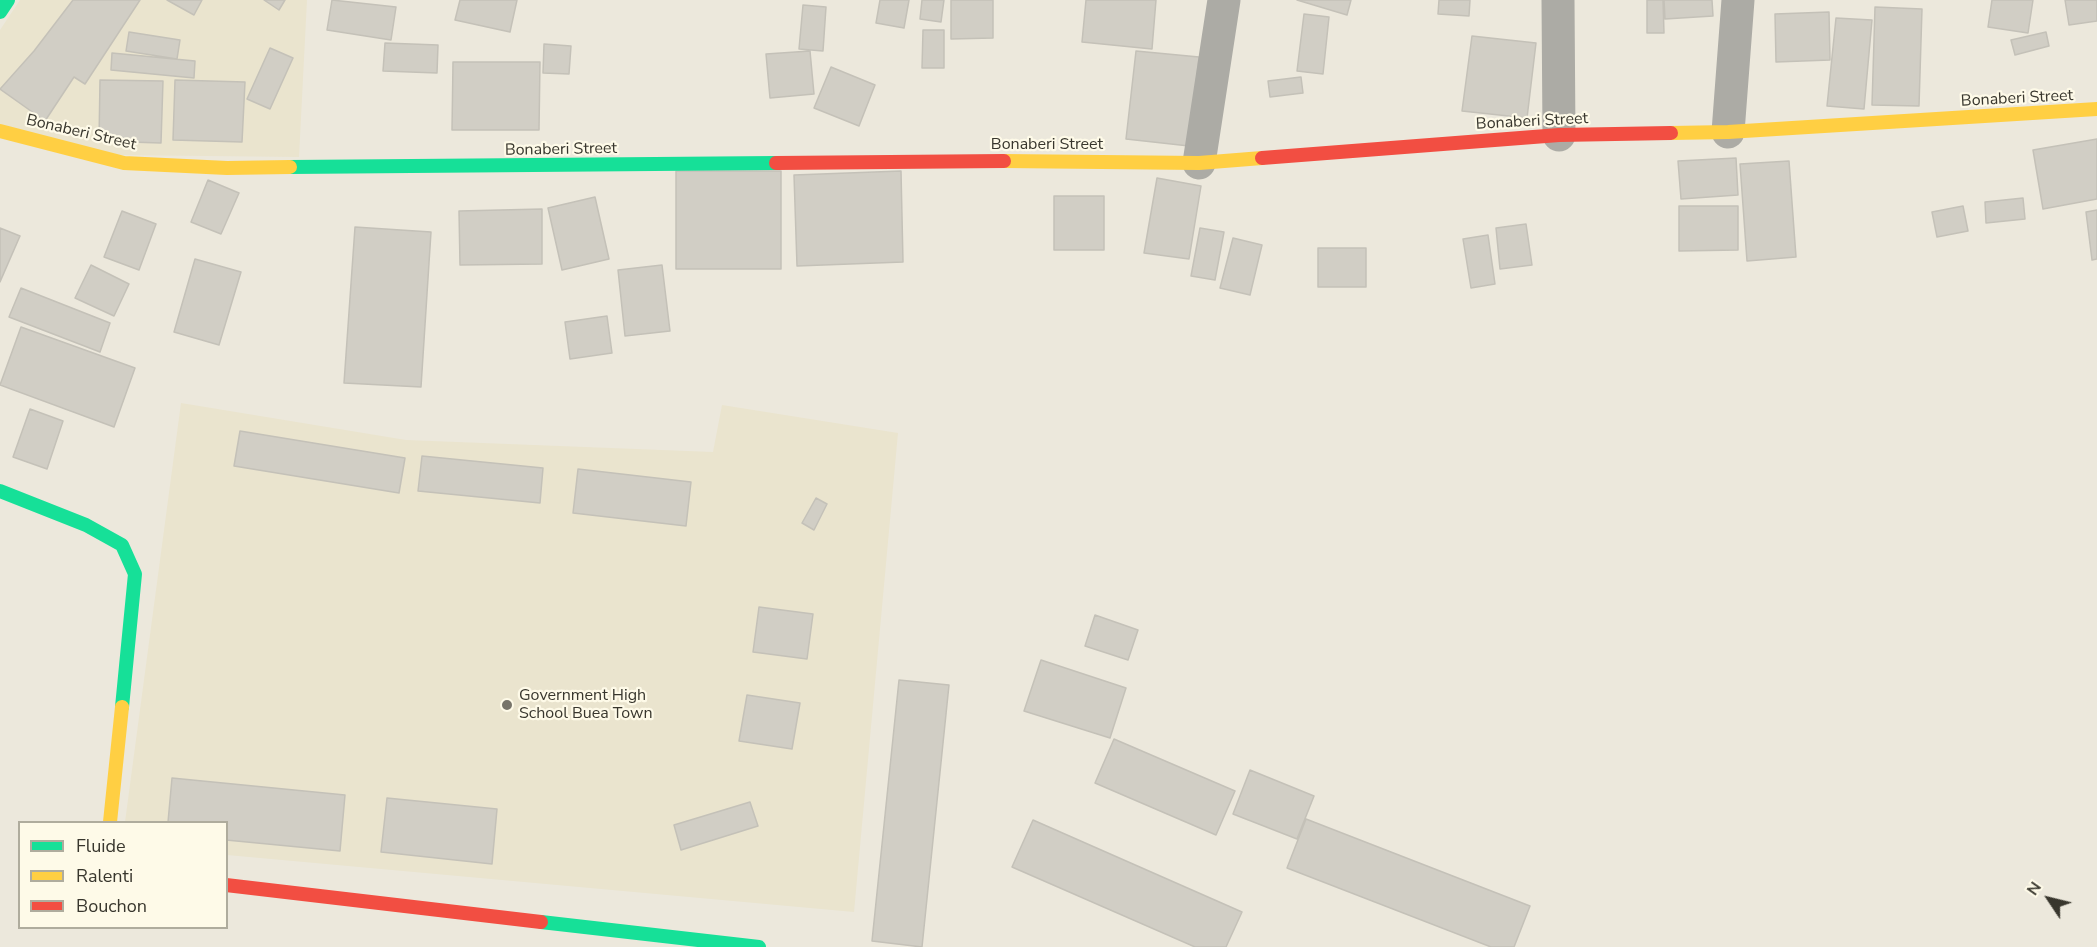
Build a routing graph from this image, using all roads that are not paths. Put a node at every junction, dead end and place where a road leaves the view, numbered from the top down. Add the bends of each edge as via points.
1 (8, 0) edge
2 (1224, 0) edge
3 (1558, 0) edge
4 (1738, 0) edge
5 (0, 12) edge
6 (2097, 109) edge
7 (0, 131) edge
8 (1728, 132) junction
9 (1559, 135) junction
10 (1199, 163) junction
11 (0, 491) edge
12 (110, 821) edge
13 (228, 885) edge
14 (759, 947) edge

1 - 5 street
2 - 10 street
3 - 9 street
4 - 8 street
6 - 8 street, Bonaberi Street
7 - 10 street, Bonaberi Street via 124,163 227,168
8 - 9 street, Bonaberi Street
9 - 10 street, Bonaberi Street
11 - 12 street via 86,525 122,545 135,574
13 - 14 street

